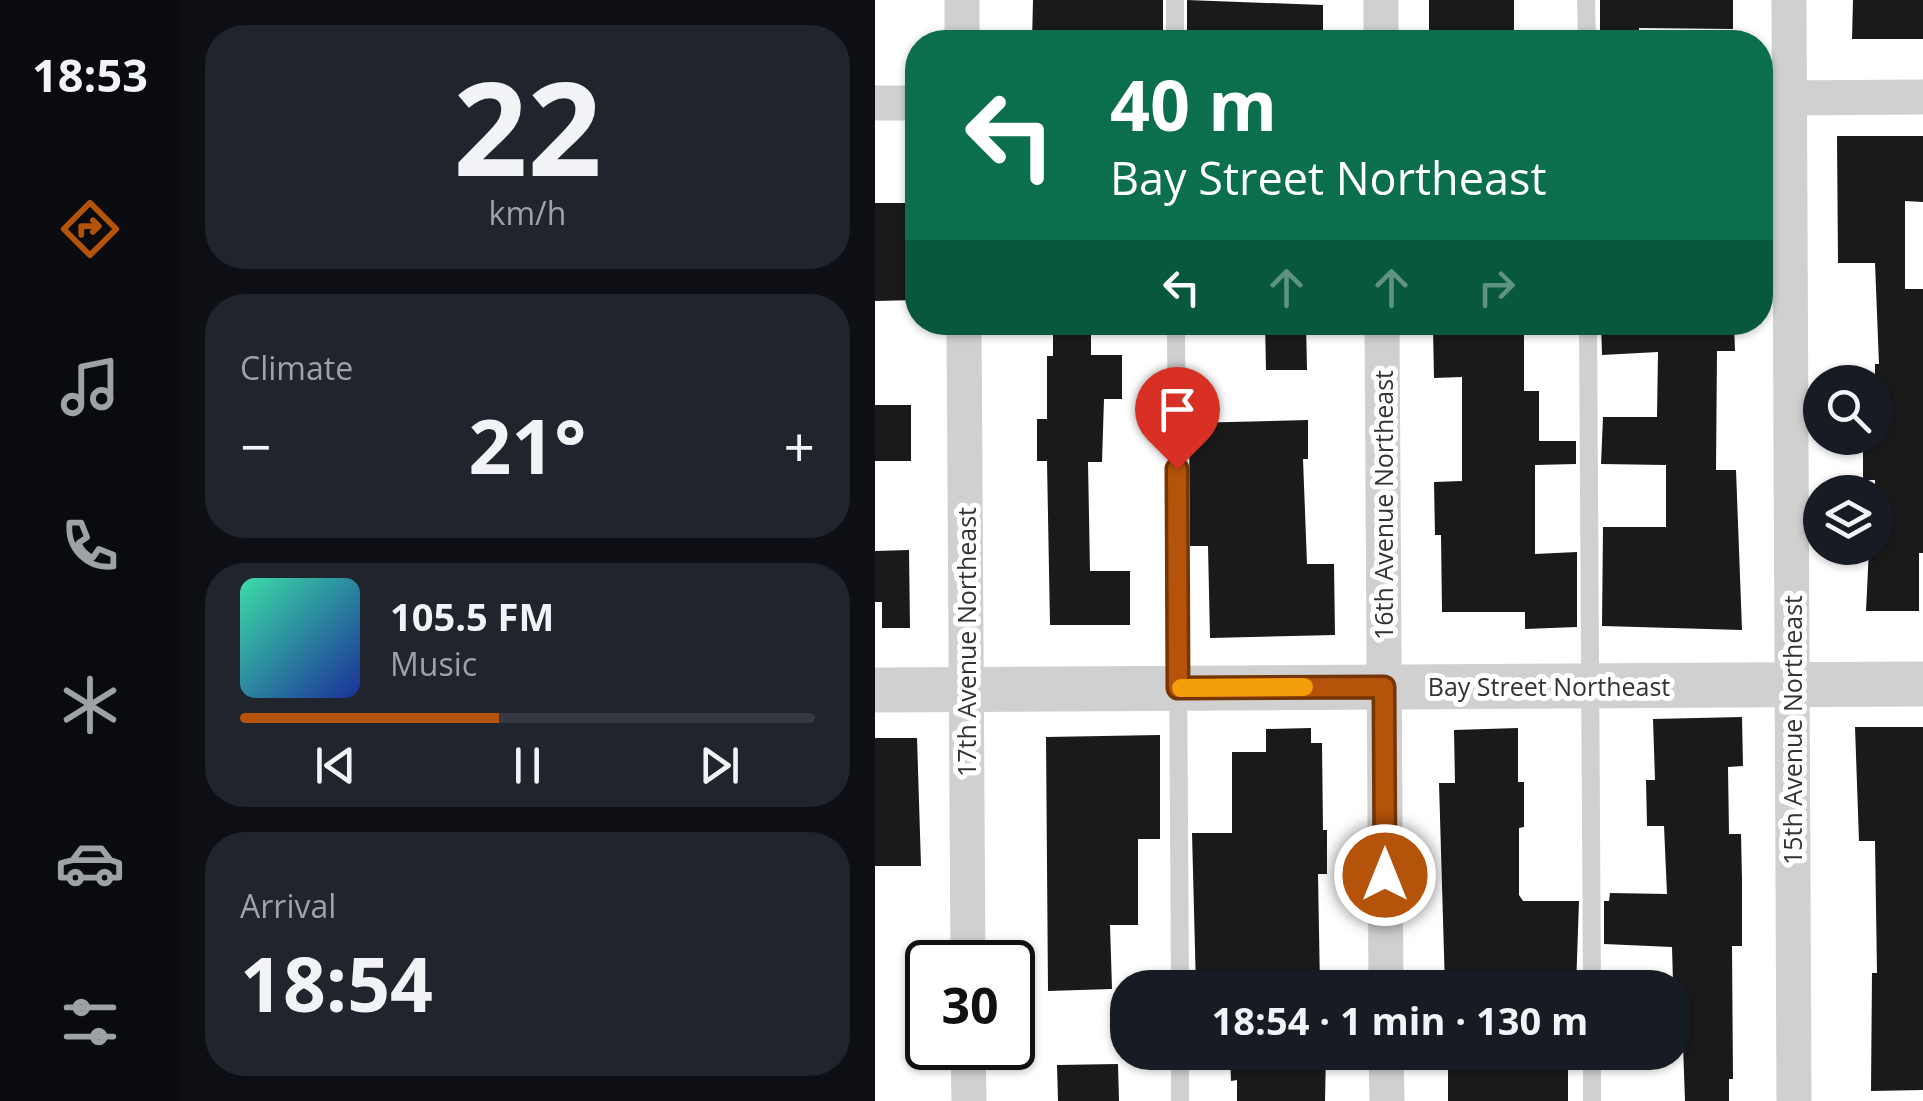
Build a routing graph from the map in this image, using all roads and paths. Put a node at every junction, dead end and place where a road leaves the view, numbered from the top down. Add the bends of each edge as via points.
1 (962, 0) edge
2 (1175, 0) edge
3 (1381, 0) edge
4 (1586, 0) edge
5 (1789, 0) edge
6 (963, 30) edge
7 (1175, 30) edge
8 (1381, 30) edge
9 (1587, 30) edge
10 (1775, 98) edge
11 (1923, 98) edge
12 (875, 103) edge
13 (905, 103) edge
14 (964, 335) edge
15 (1176, 335) edge
16 (1382, 335) edge
17 (1588, 335) edge
18 (1923, 684) edge
19 (1792, 685) junction
20 (1590, 686) junction
21 (1384, 687) junction
22 (1178, 688) junction
23 (966, 689) junction
24 (875, 690) edge
25 (968, 940) edge
26 (1180, 970) edge
27 (1386, 970) edge
28 (1591, 970) edge
29 (968, 1070) edge
30 (1180, 1070) edge
31 (1386, 1070) edge
32 (1592, 1070) edge
33 (969, 1101) edge
34 (1181, 1101) edge
35 (1387, 1101) edge
36 (1592, 1101) edge
37 (1795, 1101) edge

1 - 6 street
2 - 7 lane
3 - 8 street
4 - 9 lane
5 - 10 street, 15th Avenue Northeast
10 - 11 street
10 - 19 street, 15th Avenue Northeast
12 - 13 street
14 - 23 street, 17th Avenue Northeast
15 - 22 lane
16 - 21 street, 16th Avenue Northeast
17 - 20 lane
18 - 19 street, Bay Street Northeast
19 - 20 street, Bay Street Northeast
19 - 37 street, 15th Avenue Northeast
20 - 21 street, Bay Street Northeast
20 - 28 lane
21 - 22 street, Bay Street Northeast
21 - 27 street, 16th Avenue Northeast
22 - 23 street, Bay Street Northeast
22 - 26 lane
23 - 24 street, Bay Street Northeast
23 - 25 street, 17th Avenue Northeast
29 - 33 street
30 - 34 lane
31 - 35 street
32 - 36 lane

